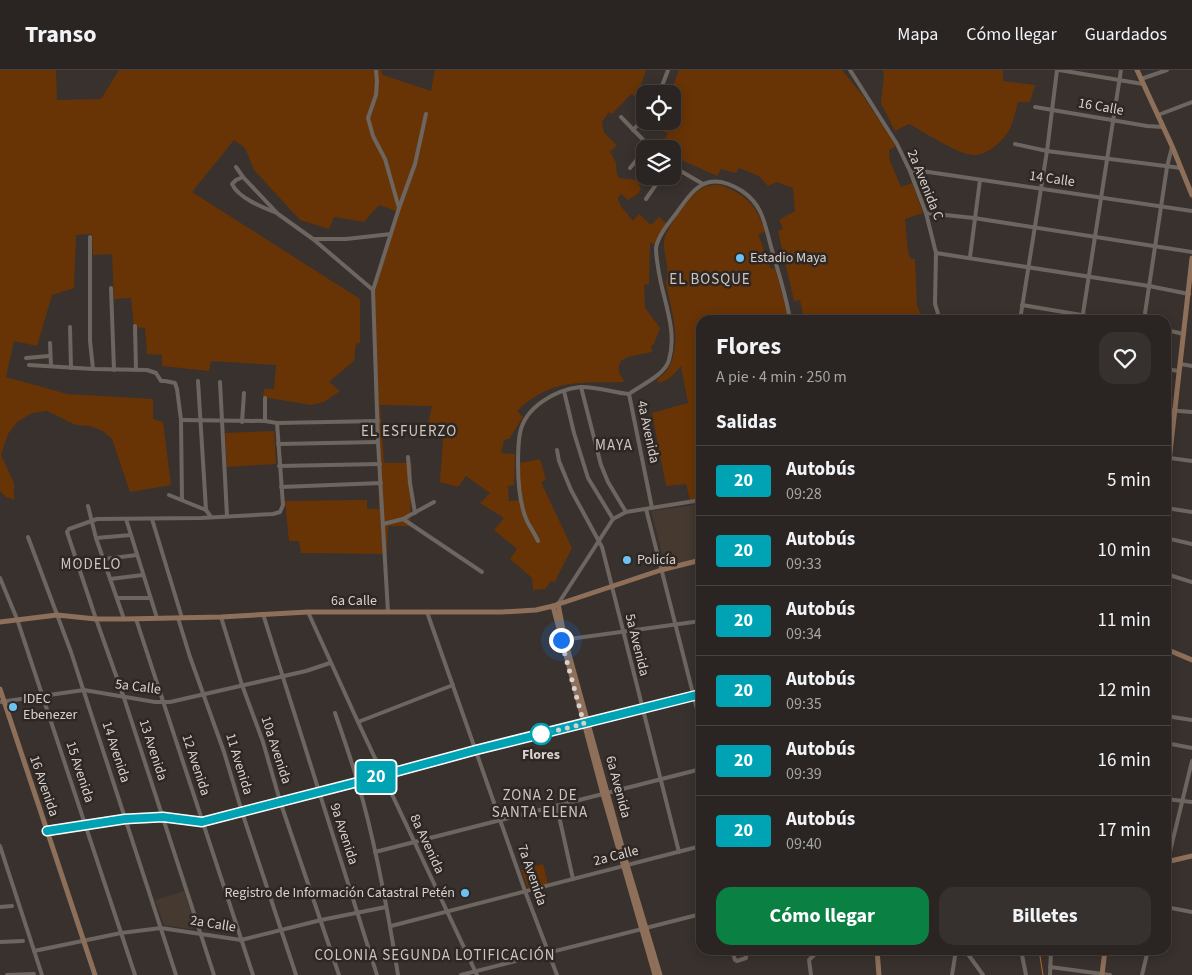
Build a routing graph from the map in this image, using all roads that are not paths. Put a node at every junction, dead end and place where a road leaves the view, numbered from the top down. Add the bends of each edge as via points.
1 (376, 70) edge
2 (668, 70) edge
3 (850, 70) edge
4 (1058, 70) edge
5 (1121, 70) edge
6 (1137, 70) edge
7 (1167, 70) edge
8 (1119, 81) junction
9 (1142, 81) junction
10 (662, 85) edge
11 (1192, 102) edge
12 (1035, 107) dead end
13 (1053, 110) junction
14 (426, 114) dead end
15 (1158, 115) junction
16 (621, 118) dead end
17 (1113, 120) junction
18 (1164, 126) junction
19 (636, 127) edge
20 (633, 130) junction
21 (641, 140) edge
22 (1015, 144) dead end
23 (1172, 146) junction
24 (1047, 151) junction
25 (1106, 159) junction
26 (636, 161) edge
27 (236, 167) dead end
28 (1167, 167) junction
29 (630, 168) dead end
30 (1181, 168) junction
31 (910, 171) junction
32 (681, 172) edge
33 (243, 177) junction
34 (980, 180) junction
35 (656, 185) edge
36 (701, 185) junction
37 (1042, 189) junction
38 (1191, 191) edge
39 (1101, 198) junction
40 (646, 199) dead end
41 (1162, 207) junction
42 (399, 208) junction
43 (1192, 211) edge
44 (926, 212) junction
45 (278, 214) junction
46 (974, 218) junction
47 (1034, 228) junction
48 (391, 234) junction
49 (90, 237) dead end
50 (1096, 237) junction
51 (313, 239) junction
52 (1156, 247) junction
53 (936, 252) junction
54 (1192, 252) edge
55 (970, 257) junction
56 (1192, 258) edge
57 (1192, 263) edge
58 (1028, 268) junction
59 (1089, 277) junction
60 (1149, 286) junction
61 (111, 288) dead end
62 (373, 290) junction
63 (1189, 294) junction
64 (1022, 305) junction
65 (1190, 310) edge
66 (789, 315) edge
67 (939, 315) edge
68 (1021, 315) edge
69 (1068, 315) edge
70 (1083, 315) edge
71 (1145, 315) edge
72 (135, 326) dead end
73 (70, 327) dead end
74 (1171, 331) edge
75 (1184, 334) junction
76 (50, 343) dead end
77 (49, 356) junction
78 (26, 358) dead end
79 (1180, 364) junction
80 (28, 365) dead end
81 (51, 366) junction
82 (1192, 366) edge
83 (71, 368) junction
84 (93, 370) junction
85 (114, 370) junction
86 (136, 370) junction
87 (1171, 370) edge
88 (1179, 371) junction
89 (198, 381) dead end
90 (220, 382) dead end
91 (582, 387) junction
92 (564, 391) junction
93 (244, 393) dead end
94 (629, 394) junction
95 (265, 398) dead end
96 (1174, 410) junction
97 (1192, 412) edge
98 (181, 420) junction
99 (200, 421) junction
100 (223, 421) junction
101 (265, 421) junction
102 (378, 421) junction
103 (242, 422) junction
104 (276, 423) junction
105 (1171, 433) edge
106 (378, 442) junction
107 (278, 444) junction
108 (557, 450) dead end
109 (1171, 456) edge
110 (408, 457) dead end
111 (1192, 460) edge
112 (380, 464) junction
113 (279, 466) junction
114 (381, 483) junction
115 (281, 487) junction
116 (170, 494) dead end
117 (182, 500) junction
118 (696, 501) edge
119 (434, 502) dead end
120 (88, 506) dead end
121 (652, 508) junction
122 (1171, 509) edge
123 (206, 510) junction
124 (646, 510) junction
125 (626, 512) junction
126 (1192, 512) edge
127 (415, 513) junction
128 (227, 516) junction
129 (211, 517) junction
130 (126, 519) junction
131 (152, 519) junction
132 (403, 519) junction
133 (613, 519) junction
134 (92, 521) junction
135 (383, 524) junction
136 (131, 536) junction
137 (28, 537) dead end
138 (96, 538) junction
139 (1171, 539) edge
140 (538, 540) dead end
141 (599, 541) junction
142 (1192, 544) edge
143 (138, 555) junction
144 (104, 559) junction
145 (696, 561) edge
146 (661, 570) junction
147 (482, 572) dead end
148 (143, 575) junction
149 (1171, 576) edge
150 (0, 578) edge
151 (110, 579) junction
152 (1192, 582) edge
153 (611, 586) junction
154 (116, 598) junction
155 (150, 598) junction
156 (556, 605) junction
157 (308, 612) junction
158 (388, 612) junction
159 (427, 612) junction
160 (263, 614) junction
161 (58, 615) junction
162 (221, 617) junction
163 (158, 618) junction
164 (180, 618) junction
165 (17, 619) junction
166 (96, 619) junction
167 (124, 619) junction
168 (136, 619) junction
169 (0, 622) edge
170 (696, 622) edge
171 (676, 625) junction
172 (622, 632) junction
173 (563, 640) junction
174 (1171, 651) edge
175 (1192, 660) edge
176 (330, 663) junction
177 (282, 675) junction
178 (242, 685) junction
179 (453, 685) junction
180 (0, 689) edge
181 (84, 690) junction
182 (202, 694) junction
183 (694, 695) junction
184 (43, 696) junction
185 (124, 698) junction
186 (2, 702) edge
187 (164, 702) junction
188 (696, 704) edge
189 (642, 708) junction
190 (335, 713) dead end
191 (1171, 717) edge
192 (1192, 720) edge
193 (358, 722) junction
194 (586, 723) junction
195 (1171, 744) edge
196 (1192, 748) edge
197 (476, 750) junction
198 (1192, 761) edge
199 (696, 770) edge
200 (383, 775) junction
201 (660, 778) junction
202 (358, 782) junction
203 (319, 792) junction
204 (605, 793) junction
205 (1171, 800) edge
206 (280, 801) junction
207 (1183, 801) junction
208 (1192, 802) edge
209 (557, 806) junction
210 (242, 812) junction
211 (163, 817) junction
212 (125, 819) junction
213 (501, 820) junction
214 (202, 822) junction
215 (85, 824) junction
216 (47, 831) junction
217 (414, 842) junction
218 (0, 846) edge
219 (696, 847) edge
220 (1171, 848) edge
221 (375, 852) junction
222 (679, 852) junction
223 (1192, 856) edge
224 (1171, 863) edge
225 (625, 865) junction
226 (573, 879) junction
227 (526, 891) junction
228 (12, 906) dead end
229 (0, 907) edge
230 (386, 907) junction
231 (1171, 908) edge
232 (447, 911) junction
233 (1192, 912) edge
234 (358, 914) junction
235 (696, 915) edge
236 (321, 920) junction
237 (390, 926) junction
238 (161, 928) junction
239 (645, 929) junction
240 (281, 931) junction
241 (121, 933) junction
242 (200, 934) junction
243 (241, 940) junction
244 (23, 941) dead end
245 (0, 942) edge
246 (84, 942) junction
247 (34, 951) junction
248 (549, 953) junction
249 (734, 955) edge
250 (746, 955) edge
251 (814, 955) edge
252 (877, 955) edge
253 (955, 955) edge
254 (969, 955) edge
255 (1022, 955) edge
256 (1051, 955) edge
257 (1104, 955) edge
258 (1147, 955) edge
259 (1050, 967) junction
260 (476, 973) edge
261 (34, 974) edge
262 (1102, 974) edge
263 (7, 975) edge
264 (42, 975) edge
265 (95, 975) edge
266 (136, 975) edge
267 (176, 975) edge
268 (214, 975) edge
269 (253, 975) edge
270 (296, 975) edge
271 (339, 975) edge
272 (377, 975) edge
273 (398, 975) edge
274 (461, 975) edge
275 (557, 975) edge
276 (655, 975) edge
277 (660, 975) edge
278 (811, 975) edge
279 (879, 975) edge
280 (952, 975) edge
281 (984, 975) edge
282 (1026, 975) edge
283 (1050, 975) edge
284 (1110, 975) edge
285 (1142, 975) edge

1 - 42 street via 376,95 368,118 385,159
2 - 10 street
3 - 31 street, 2a Avenida C
4 - 8 street
4 - 13 street
5 - 8 street
6 - 9 main road
7 - 9 street
8 - 9 street
8 - 17 street
9 - 15 main road
11 - 15 street
12 - 13 street, 16 Calle
13 - 17 street, 16 Calle
13 - 24 street
14 - 42 street via 415,164
15 - 18 main road
16 - 20 street
17 - 18 street, 16 Calle
17 - 25 street
18 - 23 main road
19 - 20 street
20 - 21 street
22 - 24 street
23 - 28 street
23 - 30 main road
24 - 25 street
24 - 37 street
25 - 28 street
25 - 39 street
26 - 29 street
27 - 33 street
28 - 30 street
28 - 41 street
30 - 38 main road
31 - 34 street, 14 Calle
31 - 44 street, 2a Avenida C
32 - 36 street
33 - 45 street
33 - 45 street via 232,184 235,190
34 - 37 street, 14 Calle
34 - 46 street
35 - 40 street
36 - 66 street via 725,182 757,204 766,226
36 - 94 street, 4a Avenida via 688,196 656,248 659,277 672,328 669,361 654,378
37 - 39 street, 14 Calle
37 - 47 street
39 - 41 street, 14 Calle
39 - 50 street
41 - 43 street, 14 Calle
41 - 52 street
42 - 48 street
44 - 46 street
44 - 53 street, 2a Avenida C
45 - 51 street
46 - 47 street
46 - 55 street
47 - 50 street
47 - 58 street
48 - 51 street
48 - 62 street
49 - 84 street
50 - 52 street
50 - 59 street
51 - 62 street
52 - 54 street
52 - 60 street
53 - 55 street
53 - 67 street, 2a Avenida C
55 - 58 street
56 - 57 main road
57 - 63 main road
58 - 59 street
58 - 64 street
59 - 60 street
59 - 70 street
60 - 63 street
60 - 71 street
61 - 85 street
62 - 102 street
63 - 65 main road
64 - 68 street
64 - 69 street
65 - 75 main road
72 - 86 street
73 - 83 street
74 - 75 street
75 - 79 main road
76 - 77 street
77 - 78 street
77 - 81 street
79 - 82 street
79 - 88 main road
80 - 81 street
81 - 83 street
83 - 84 street
84 - 85 street
85 - 86 street
86 - 98 street via 148,370 156,373 161,381 175,383
87 - 88 street
88 - 96 main road
89 - 99 street
90 - 100 street
91 - 92 street
91 - 94 street
91 - 125 street via 601,465
92 - 133 street via 588,478
92 - 140 street via 531,411 520,432 520,499
93 - 103 street
94 - 121 street, 4a Avenida
95 - 101 street
96 - 97 street
96 - 105 main road
98 - 99 street
98 - 117 street
99 - 100 street
99 - 123 street
100 - 103 street
100 - 128 street
101 - 103 street
101 - 104 street
102 - 104 street
102 - 106 street
104 - 107 street
106 - 107 street
106 - 112 street
107 - 113 street
108 - 141 street, 5a Avenida via 568,484
109 - 111 street
110 - 127 street
112 - 113 street
112 - 114 street
113 - 115 street
114 - 115 street
114 - 135 street
115 - 128 street via 283,505 280,512
116 - 117 street
117 - 123 street
118 - 121 street
119 - 127 street
120 - 134 street
121 - 124 street
122 - 126 street
123 - 129 street
124 - 125 street
124 - 146 street
125 - 133 street
127 - 132 street
128 - 129 street
129 - 131 street
130 - 131 street
130 - 134 street
130 - 136 street
131 - 164 street, 11 Avenida
132 - 135 street
132 - 147 street
133 - 141 street
134 - 138 street
134 - 166 street, 13 Avenida via 67,532
135 - 158 street
136 - 138 street
136 - 143 street
137 - 161 street, 14 Avenida
138 - 144 street
139 - 142 street
141 - 153 street, 5a Avenida
141 - 156 street
143 - 144 street
143 - 148 street
144 - 151 street
145 - 146 main road, 6a Calle
146 - 153 main road, 6a Calle
146 - 171 street
148 - 151 street
148 - 155 street
149 - 152 street
150 - 165 street, 15 Avenida
151 - 154 street
153 - 156 main road, 6a Calle
153 - 172 street, 5a Avenida
154 - 155 street
154 - 167 street
155 - 163 street
156 - 159 main road, 6a Calle via 502,612
156 - 173 main road, 6a Avenida
157 - 158 main road, 6a Calle
157 - 160 main road, 6a Calle
157 - 176 street, 8a Avenida
158 - 159 main road, 6a Calle
159 - 179 street, 7a Avenida
160 - 162 main road, 6a Calle
160 - 177 street, 9a Avenida
161 - 165 main road, 6a Calle
161 - 166 main road, 6a Calle
161 - 181 street, 14 Avenida
162 - 164 main road, 6a Calle
162 - 178 street, 10a Avenida
163 - 164 main road, 6a Calle
163 - 168 main road, 6a Calle
164 - 182 street, 11 Avenida
165 - 169 main road, 6a Calle
165 - 184 street, 15 Avenida
166 - 167 main road, 6a Calle
166 - 185 street, 13 Avenida
167 - 168 main road, 6a Calle
168 - 187 street, 12 Avenida
170 - 171 street
171 - 172 street
171 - 183 street
172 - 173 street
172 - 189 street, 5a Avenida
173 - 194 main road, 6a Avenida
174 - 175 main road
176 - 177 street, 5a Calle
176 - 193 street, 8a Avenida
177 - 178 street, 5a Calle
177 - 203 street, 9a Avenida
178 - 182 street, 5a Calle
178 - 206 street, 10a Avenida
179 - 193 street
179 - 197 street, 7a Avenida
180 - 186 main road, 16 Avenida
181 - 184 street, 5a Calle
181 - 185 street, 5a Calle
181 - 212 street, 14 Avenida
182 - 187 street, 5a Calle
182 - 210 street, 11 Avenida
183 - 188 street
183 - 189 street
184 - 186 street, 5a Calle
184 - 215 street, 15 Avenida
185 - 187 street, 5a Calle
185 - 211 street, 13 Avenida
186 - 216 main road, 16 Avenida
187 - 214 street, 12 Avenida
189 - 194 street
189 - 201 street, 5a Avenida
190 - 202 street
191 - 192 street
193 - 200 street, 8a Avenida
194 - 197 street
194 - 204 main road, 6a Avenida
195 - 196 street
197 - 200 street
197 - 213 street, 7a Avenida
198 - 207 street
199 - 201 street
200 - 202 street
200 - 217 street, 8a Avenida
201 - 204 street
201 - 222 street, 5a Avenida
202 - 203 street
202 - 221 street
203 - 206 street
203 - 234 street, 9a Avenida
204 - 209 street
204 - 225 main road, 6a Avenida
205 - 207 street
206 - 210 street
206 - 236 street, 10a Avenida
207 - 208 street
207 - 220 street
209 - 213 street
209 - 226 street
210 - 214 street
210 - 240 street, 11 Avenida
211 - 212 street
211 - 214 street
211 - 242 street, 13 Avenida
212 - 215 street
212 - 238 street, 14 Avenida
213 - 217 street
213 - 227 street, 7a Avenida
214 - 243 street, 12 Avenida
215 - 216 street
215 - 241 street, 15 Avenida
216 - 246 main road, 16 Avenida
217 - 221 street
217 - 232 street, 8a Avenida
218 - 247 street
219 - 222 street, 2a Calle
221 - 230 street
222 - 225 street, 2a Calle
223 - 224 main road
225 - 226 street, 2a Calle
225 - 239 main road, 6a Avenida
226 - 227 street, 2a Calle
227 - 232 street, 2a Calle
227 - 248 street, 7a Avenida
228 - 229 street
230 - 234 street, 2a Calle
230 - 237 street
231 - 233 street
232 - 237 street, 2a Calle
232 - 260 street, 8a Avenida
234 - 236 street, 2a Calle
234 - 272 street, 9a Avenida
235 - 239 street
236 - 240 street, 2a Calle
236 - 271 street, 10a Avenida
237 - 273 street
238 - 241 street, 2a Calle
238 - 242 street, 2a Calle
238 - 267 street, 14 Avenida
239 - 248 street
239 - 276 main road, 6a Avenida
239 - 277 main road, 6a Avenida
240 - 243 street, 2a Calle
240 - 270 street, 11 Avenida
241 - 246 street, 2a Calle
241 - 266 street, 15 Avenida
242 - 243 street, 2a Calle
242 - 268 street, 13 Avenida
243 - 269 street, 12 Avenida
244 - 245 street
246 - 247 street, 2a Calle
246 - 265 main road, 16 Avenida
247 - 264 street
248 - 260 street
248 - 275 street, 7a Avenida
249 - 250 street via 738,961
251 - 278 street via 808,964
252 - 279 main road
253 - 280 street
254 - 281 street
255 - 282 street
256 - 259 street
257 - 262 main road
258 - 285 street
259 - 262 street
259 - 283 street
260 - 274 street
261 - 263 street
262 - 284 street

